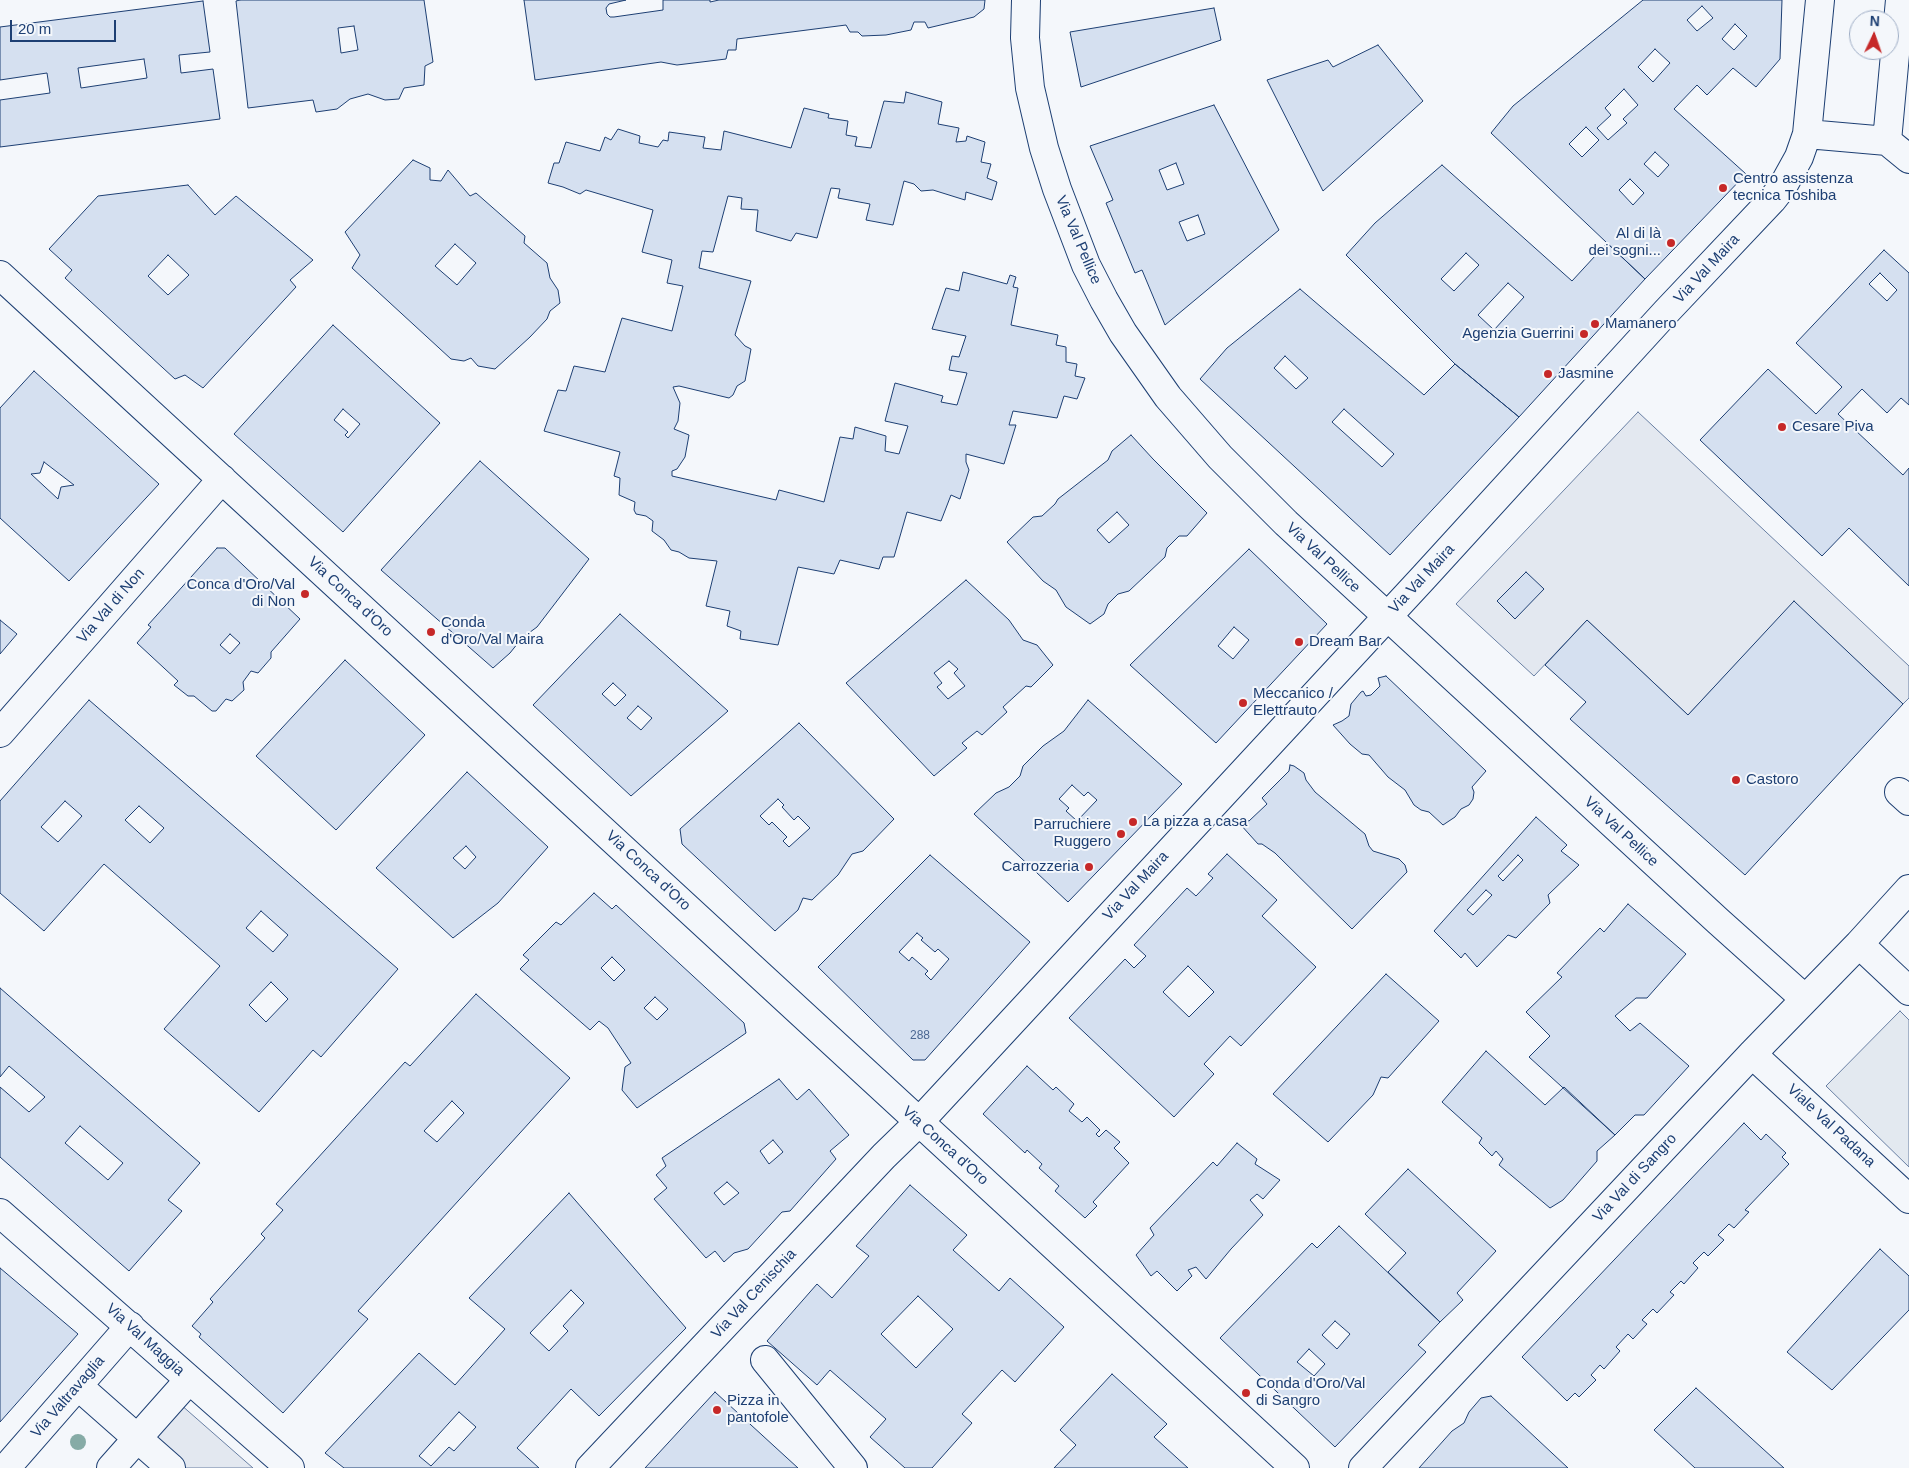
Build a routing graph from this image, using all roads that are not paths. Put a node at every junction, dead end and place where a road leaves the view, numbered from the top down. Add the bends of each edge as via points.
1 (1026, 0) edge
2 (1820, 0) edge
3 (1900, 0) edge
4 (1806, 134) junction
5 (1887, 141) junction
6 (1909, 160) edge
7 (0, 275) edge
8 (222, 479) junction
9 (1387, 617) junction
10 (0, 733) edge
11 (1909, 889) edge
12 (1860, 944) junction
13 (1909, 991) edge
14 (1805, 999) junction
15 (1752, 1054) junction
16 (919, 1122) junction
17 (1909, 1199) edge
18 (0, 1213) edge
19 (130, 1326) junction
20 (765, 1360) dead end
21 (189, 1380) junction
22 (78, 1386) junction
23 (138, 1437) junction
24 (6, 1468) edge
25 (111, 1468) edge
26 (171, 1468) edge
27 (290, 1468) edge
28 (590, 1468) edge
29 (853, 1468) edge
30 (1295, 1468) edge
31 (1362, 1468) edge

1 - 9 street, Via Val Pellice via 1030,88 1044,148 1086,265 1123,333 1168,397 1220,457
2 - 4 street, Via Val Maira
3 - 5 street
4 - 5 street
4 - 9 street, Via Val Maira via 1799,157 1772,200
5 - 6 street
7 - 8 street, Via Conca d'Oro
8 - 10 street, Via Val di Non
8 - 16 street, Via Conca d'Oro
9 - 14 street, Via Val Pellice
9 - 16 street, Via Val Maira
11 - 12 street, Via Val di Sangro
12 - 13 street
12 - 14 street, Via Val di Sangro
14 - 15 street, Via Val di Sangro
15 - 17 street, Viale Val Padana
15 - 31 street, Via Val di Sangro
16 - 28 street, Via Val Cenischia
16 - 30 street, Via Conca d'Oro
18 - 19 street, Via Val Maggia
19 - 21 street, Via Val Maggia
19 - 22 street, Via Valtravaglia
20 - 29 street
21 - 23 street
21 - 27 street, Via Val Maggia
22 - 23 street
22 - 24 street, Via Valtravaglia
23 - 25 street
23 - 26 street

